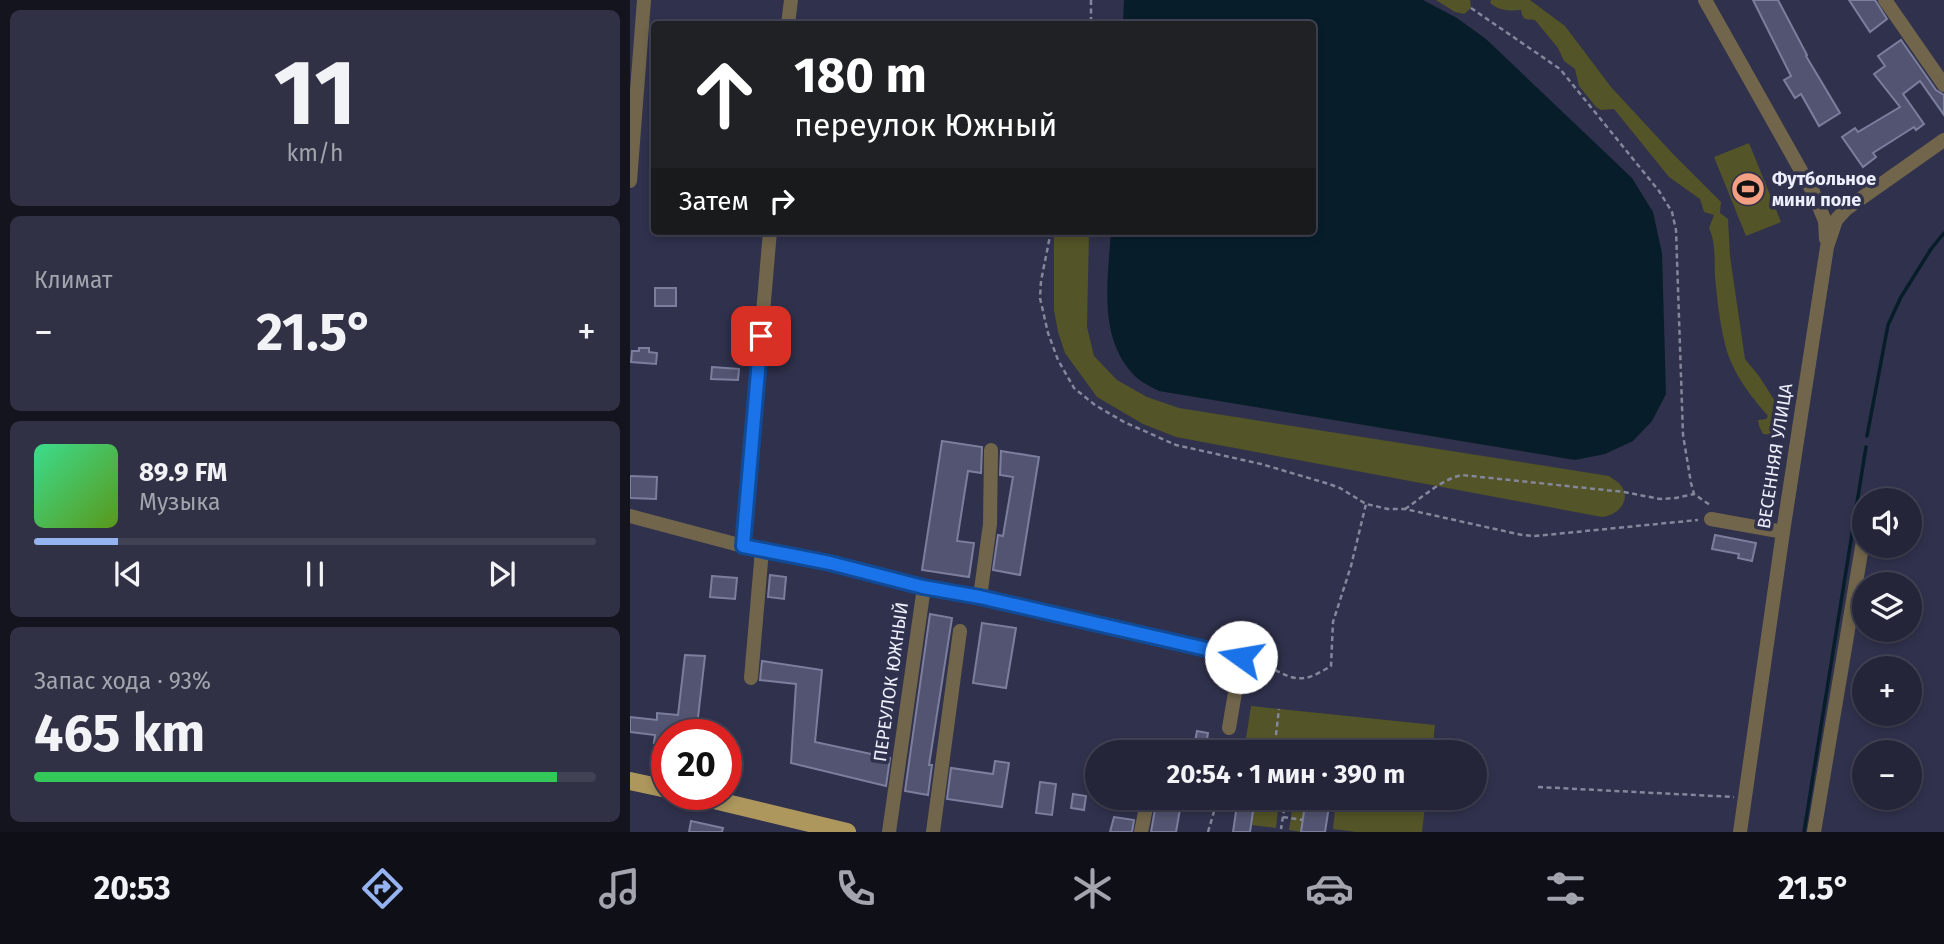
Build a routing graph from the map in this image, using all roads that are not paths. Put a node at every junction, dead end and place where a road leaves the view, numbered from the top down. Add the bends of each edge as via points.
1 (644, 0) edge
2 (791, 0) edge
3 (1705, 0) edge
4 (1885, 0) edge
5 (788, 21) edge
6 (1944, 85) edge
7 (1944, 140) edge
8 (630, 181) edge
9 (770, 235) edge
10 (1827, 247) junction
11 (991, 450) dead end
12 (630, 516) edge
13 (1711, 519) road end
14 (1783, 531) junction
15 (743, 546) junction
16 (762, 550) junction
17 (1860, 558) edge
18 (923, 587) junction
19 (980, 597) junction
20 (960, 631) dead end
21 (751, 678) dead end
22 (1228, 728) dead end
23 (630, 781) edge
24 (651, 786) edge
25 (630, 791) edge
26 (742, 807) edge
27 (1146, 810) edge
28 (847, 832) edge
29 (888, 832) edge
30 (933, 832) edge
31 (1141, 832) edge
32 (1740, 832) edge
33 (1814, 832) edge

1 - 8 street
2 - 5 street
3 - 10 street via 1813,192 1825,221
4 - 6 street
7 - 10 street, ВЕСЕННЯЯ УЛИЦА via 1846,209 1836,220
9 - 15 street
10 - 14 street, ВЕСЕННЯЯ УЛИЦА
11 - 19 street via 990,524
12 - 15 street, ПЕРЕУЛОК ЮЖНЫЙ
13 - 14 street
14 - 32 street, ВЕСЕННЯЯ УЛИЦА
15 - 16 street, ПЕРЕУЛОК ЮЖНЫЙ
16 - 18 street, ПЕРЕУЛОК ЮЖНЫЙ
16 - 21 street
17 - 33 street
18 - 19 street
18 - 29 street, ПЕРЕУЛОК ЮЖНЫЙ
19 - 22 street via 1241,657
20 - 30 street
23 - 24 main road
23 - 25 street
26 - 28 main road
27 - 31 street

